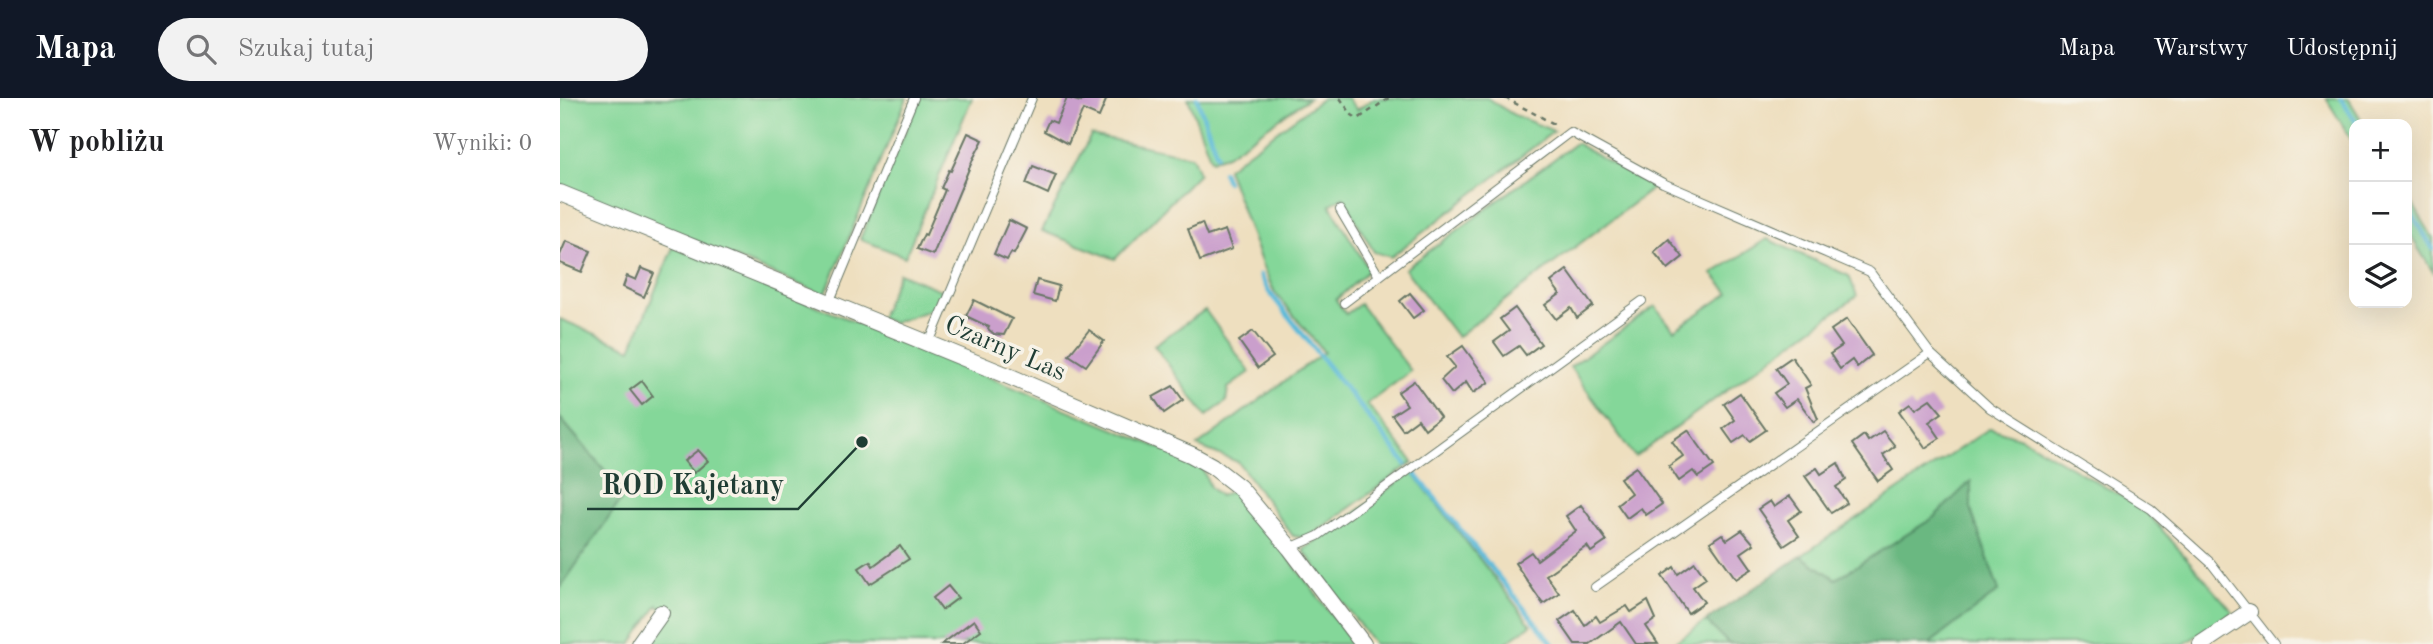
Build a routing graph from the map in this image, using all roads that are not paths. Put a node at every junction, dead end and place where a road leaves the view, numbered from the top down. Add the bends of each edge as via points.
1 (914, 98) edge
2 (1032, 98) edge
3 (560, 193) edge
4 (1340, 209) dead end
5 (1380, 276) junction
6 (1642, 301) dead end
7 (829, 303) junction
8 (1344, 303) dead end
9 (929, 343) junction
10 (1930, 353) junction
11 (1290, 548) junction
12 (1595, 587) dead end
13 (2249, 612) junction
14 (661, 613) dead end
15 (639, 644) edge
16 (1363, 644) edge
17 (2202, 644) edge
18 (2274, 644) edge

1 - 7 lane
2 - 9 lane
3 - 7 street, Czarny Las
4 - 5 lane
5 - 8 lane
5 - 10 lane via 1570,132 1664,183 1870,272
6 - 11 lane via 1318,536
7 - 9 street, Czarny Las
9 - 11 street, Czarny Las via 1212,466 1239,487
10 - 12 lane
10 - 13 lane via 1990,408 2151,509 2211,563
11 - 16 street, Czarny Las
13 - 17 street
13 - 18 lane
14 - 15 street

